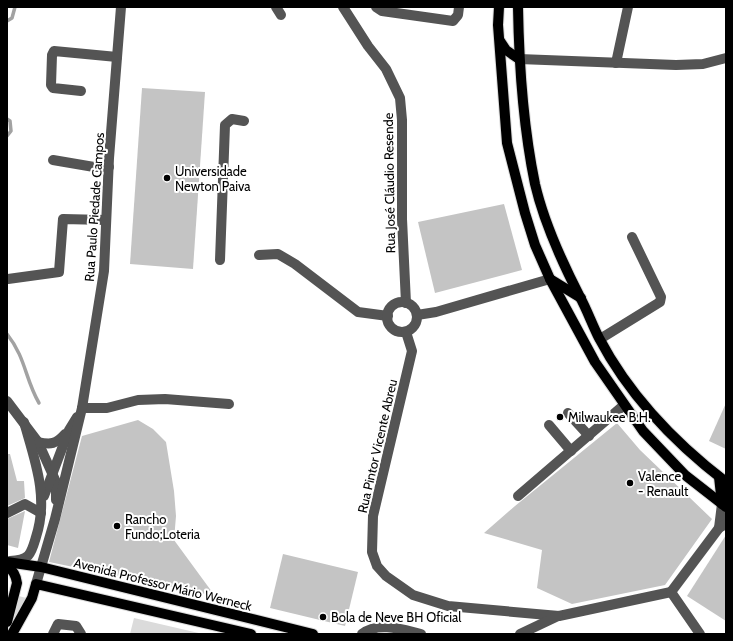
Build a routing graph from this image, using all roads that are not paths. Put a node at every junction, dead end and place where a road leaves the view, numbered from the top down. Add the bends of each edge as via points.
1 (121, 7) edge
2 (343, 7) edge
3 (376, 7) edge
4 (459, 7) edge
5 (499, 7) edge
6 (518, 7) edge
7 (628, 7) edge
8 (498, 25) junction
9 (117, 57) junction
10 (726, 58) edge
11 (519, 59) junction
12 (616, 63) junction
13 (81, 91) dead end
14 (244, 121) dead end
15 (53, 160) dead end
16 (109, 167) junction
17 (106, 220) junction
18 (632, 237) dead end
19 (259, 255) dead end
20 (220, 260) dead end
21 (8, 279) dead end
22 (550, 279) junction
23 (581, 298) junction
24 (406, 303) junction
25 (388, 316) junction
26 (417, 316) junction
27 (406, 332) junction
28 (600, 339) junction
29 (7, 401) edge
30 (229, 404) dead end
31 (624, 405) junction
32 (82, 408) junction
33 (568, 413) dead end
34 (24, 422) junction
35 (550, 425) dead end
36 (69, 430) junction
37 (589, 436) junction
38 (38, 442) junction
39 (571, 451) junction
40 (52, 471) junction
41 (723, 480) edge
42 (518, 496) dead end
43 (43, 500) junction
44 (724, 505) edge
45 (7, 513) edge
46 (41, 513) junction
47 (55, 519) junction
48 (723, 526) edge
49 (7, 561) edge
50 (7, 565) edge
51 (41, 567) junction
52 (36, 584) junction
53 (671, 592) junction
54 (559, 616) junction
55 (7, 622) edge
56 (12, 634) edge
57 (53, 634) edge
58 (81, 634) edge
59 (252, 634) edge
60 (313, 634) edge
61 (362, 634) edge
62 (421, 634) edge
63 (520, 634) edge
64 (700, 634) edge

1 - 9 street, Rua Paulo Piedade Campos
2 - 24 street, Rua José Cláudio Resende via 386,69 400,98
3 - 4 street via 382,11 453,21 458,15
5 - 8 main road
6 - 11 main road
7 - 12 street
8 - 11 main road via 501,45
8 - 22 main road via 507,143 535,245
9 - 13 street via 54,51 52,88
9 - 16 street, Rua Paulo Piedade Campos
10 - 12 street via 703,64
11 - 12 street
11 - 23 main road via 527,140 536,186 556,244
14 - 20 street via 232,119 225,125
15 - 16 street
16 - 17 street, Rua Paulo Piedade Campos
17 - 21 street via 63,219 59,272
17 - 32 street, Rua Paulo Piedade Campos via 104,271
18 - 28 street via 661,297 660,302
19 - 25 street via 278,254 358,312
22 - 23 main road
22 - 26 street
22 - 31 main road via 595,362
23 - 28 main road
24 - 25 street via 395,304
24 - 26 street
25 - 27 street via 393,329
26 - 27 street via 414,326
27 - 54 street, Rua Pintor Vicente Abreu via 412,351 373,516 372,552 378,566 386,576 413,595 448,606
28 - 41 main road via 633,390 658,421 679,443
29 - 34 street
30 - 32 street via 138,400 107,408
31 - 37 street
31 - 44 main road via 643,432 685,475
32 - 36 street, Rua Paulo Piedade Campos
32 - 47 street, Rua Paulo Piedade Campos
33 - 37 street
34 - 38 street
34 - 43 street via 38,469
35 - 39 street
36 - 38 street via 57,443
36 - 40 street, Rua Paulo Piedade Campos
37 - 39 street
38 - 40 street
39 - 42 street
40 - 43 street, Rua Paulo Piedade Campos
40 - 47 street via 56,482
41 - 44 main road
43 - 46 street
44 - 48 street
45 - 46 street via 25,504
46 - 49 street via 40,527 31,553 21,560
47 - 51 street, Rua Paulo Piedade Campos
48 - 53 street
49 - 51 main road, Avenida Professor Mário Werneck
50 - 55 main road via 14,571 17,583
51 - 52 street, Rua Paulo Piedade Campos
51 - 60 main road, Avenida Professor Mário Werneck
52 - 56 main road via 32,598
52 - 59 main road, Avenida Professor Mário Werneck
53 - 54 street, Rua Pintor Vicente Abreu
53 - 64 street
54 - 63 street
57 - 58 street via 58,624 76,626
61 - 62 street via 388,627

